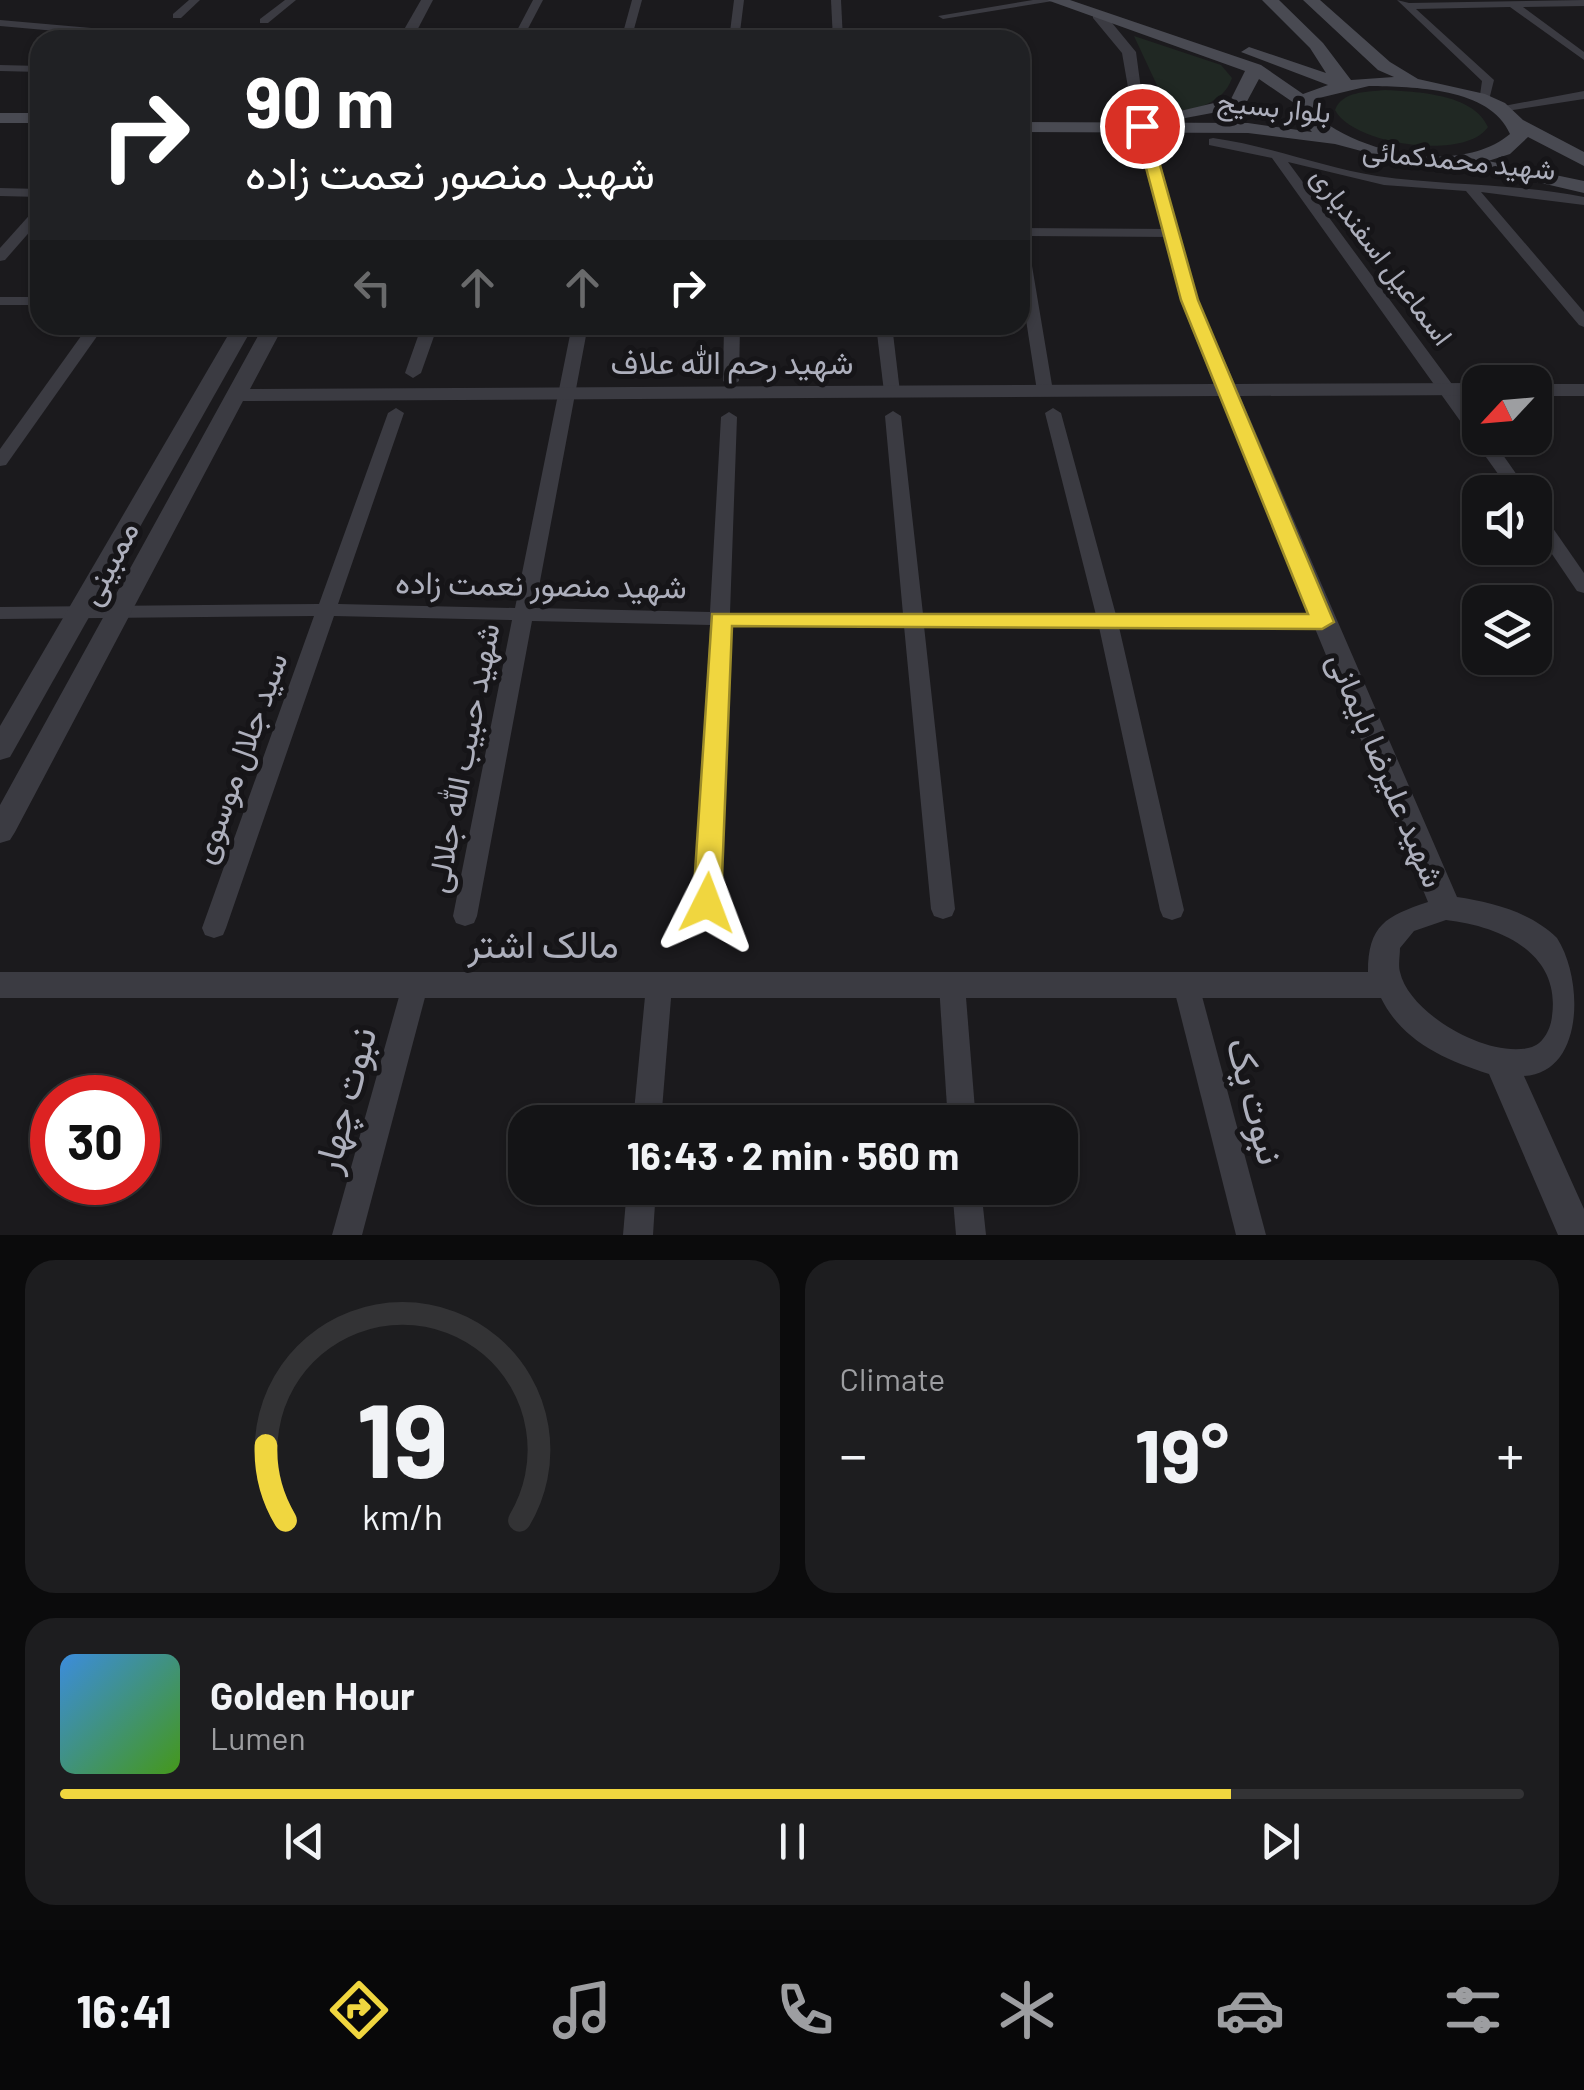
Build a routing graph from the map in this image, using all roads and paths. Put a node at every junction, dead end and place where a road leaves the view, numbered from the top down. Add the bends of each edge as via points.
1 (194, 0) edge
2 (291, 0) edge
3 (427, 0) edge
4 (444, 0) edge
5 (538, 0) edge
6 (637, 0) edge
7 (738, 0) edge
8 (836, 0) edge
9 (1054, 0) edge
10 (1088, 0) edge
11 (1270, 0) edge
12 (1311, 0) edge
13 (1509, 2) edge
14 (1403, 3) edge
15 (1584, 3) edge
16 (1098, 15) junction
17 (177, 16) dead end
18 (943, 16) dead end
19 (264, 21) dead end
20 (0, 23) edge
21 (80, 30) edge
22 (410, 30) edge
23 (428, 30) edge
24 (522, 30) edge
25 (629, 30) edge
26 (735, 30) edge
27 (838, 30) edge
28 (1302, 32) junction
29 (1316, 46) junction
30 (1361, 46) junction
31 (1241, 49) junction
32 (1584, 58) edge
33 (0, 68) edge
34 (30, 69) edge
35 (1255, 70) junction
36 (1343, 84) junction
37 (1422, 84) junction
38 (1582, 97) edge
39 (1304, 102) junction
40 (1492, 104) junction
41 (1030, 116) edge
42 (1178, 117) junction
43 (0, 118) edge
44 (30, 118) edge
45 (1141, 121) junction
46 (1246, 122) junction
47 (1519, 125) junction
48 (1030, 127) edge
49 (0, 128) edge
50 (30, 128) edge
51 (1213, 142) dead end
52 (1342, 142) junction
53 (1275, 153) junction
54 (1454, 160) junction
55 (1584, 160) edge
56 (1584, 169) edge
57 (1576, 185) edge
58 (1469, 186) junction
59 (0, 192) edge
60 (30, 192) edge
61 (1584, 201) edge
62 (30, 223) edge
63 (1030, 234) edge
64 (1172, 234) junction
65 (0, 256) edge
66 (1030, 295) edge
67 (0, 301) edge
68 (30, 301) edge
69 (1584, 322) edge
70 (89, 335) edge
71 (238, 335) edge
72 (269, 335) edge
73 (426, 335) edge
74 (578, 335) edge
75 (732, 335) edge
76 (885, 335) edge
77 (413, 373) dead end
78 (731, 381) dead end
79 (1450, 389) junction
80 (1462, 389) edge
81 (1227, 390) junction
82 (1552, 390) edge
83 (1584, 390) edge
84 (892, 392) junction
85 (1046, 392) junction
86 (567, 394) junction
87 (237, 395) junction
88 (1462, 407) edge
89 (1053, 413) dead end
90 (396, 414) dead end
91 (893, 416) dead end
92 (729, 417) dead end
93 (0, 462) edge
94 (1552, 540) edge
95 (1584, 587) edge
96 (327, 610) junction
97 (0, 613) edge
98 (78, 613) junction
99 (526, 613) junction
100 (118, 614) junction
101 (915, 617) junction
102 (720, 619) junction
103 (1107, 619) junction
104 (1322, 622) junction
105 (0, 750) edge
106 (0, 832) edge
107 (707, 903) dead end
108 (1446, 908) junction
109 (943, 909) dead end
110 (1172, 910) dead end
111 (464, 916) dead end
112 (214, 928) dead end
113 (1579, 980) edge
114 (0, 985) edge
115 (952, 985) junction
116 (1186, 985) junction
117 (1386, 985) junction
118 (415, 986) junction
119 (659, 986) junction
120 (1501, 1063) junction
121 (648, 1105) edge
122 (961, 1105) edge
123 (641, 1205) edge
124 (969, 1205) edge
125 (346, 1235) edge
126 (638, 1235) edge
127 (971, 1235) edge
128 (1251, 1235) edge
129 (1576, 1235) edge

1 - 17 street
2 - 19 street
3 - 22 street
4 - 23 street
5 - 24 street
6 - 25 street
7 - 26 street
8 - 27 street
9 - 16 main road
9 - 18 street
10 - 31 main road
11 - 28 main road
12 - 30 main road
13 - 14 street
13 - 15 street
13 - 32 street
14 - 40 street via 1488,80
16 - 35 main road
16 - 45 street, شهید علیرضا بایمانی via 1130,52
20 - 21 street
28 - 29 main road
28 - 31 main road via 1305,40
29 - 30 main road via 1346,52
29 - 36 main road
30 - 37 main road
31 - 36 main road
33 - 34 street
35 - 39 main road
35 - 42 main road via 1238,104
36 - 37 main road
36 - 39 main road, بلوار بسیج
37 - 40 main road
38 - 40 street
39 - 46 main road, بلوار بسیج
39 - 52 main road via 1309,122
40 - 47 main road
41 - 45 main road, بلوار بسیج
42 - 45 main road, بلوار بسیج
42 - 46 main road, بلوار بسیج
43 - 44 main road
45 - 46 main road, بلوار بسیج
45 - 48 main road, بلوار بسیج
45 - 64 street, شهید علیرضا بایمانی
46 - 52 main road, بلوار بسیج
47 - 54 main road via 1514,144 1501,152
47 - 55 main road
49 - 50 main road
51 - 53 street, شهید محمدکمائی
52 - 54 main road, بلوار بسیج via 1396,156
53 - 58 street, شهید محمدکمائی via 1353,176
53 - 79 street, اسماعیل اسفندیاری
54 - 57 main road
56 - 57 main road via 1562,176
58 - 61 street, شهید محمدکمائی via 1534,189
58 - 69 street
59 - 60 street
62 - 65 street
63 - 64 street
64 - 81 street, شهید علیرضا بایمانی via 1189,300
66 - 85 street
67 - 68 street
70 - 93 street
71 - 98 street, ممبینی
72 - 87 street, ممبینی
73 - 77 street
74 - 86 street, شهید حبیب الله جلالی
75 - 78 street
76 - 84 street
79 - 80 street, شهید رحم الله علاف
79 - 81 street, شهید رحم الله علاف
79 - 88 street, اسماعیل اسفندیاری
81 - 85 street, شهید رحم الله علاف
81 - 104 street, شهید علیرضا بایمانی
82 - 83 street
84 - 85 street, شهید رحم الله علاف
84 - 86 street, شهید رحم الله علاف
86 - 87 street, شهید رحم الله علاف
86 - 99 street, شهید حبیب الله جلالی
87 - 100 street, ممبینی
89 - 103 street
90 - 96 street, سید جلال موسوی
91 - 101 street
92 - 102 street
94 - 95 street
96 - 99 street, شهید منصور نعمت زاده
96 - 100 street, شهید منصور نعمت زاده
96 - 112 street, سید جلال موسوی
97 - 98 street, شهید منصور نعمت زاده
98 - 100 street, شهید منصور نعمت زاده
98 - 105 street, ممبینی
99 - 102 street, شهید منصور نعمت زاده
99 - 111 street, شهید حبیب الله جلالی
100 - 106 street, ممبینی
101 - 102 street, شهید منصور نعمت زاده
101 - 103 street, شهید منصور نعمت زاده
101 - 109 street
102 - 107 street
103 - 104 street, شهید منصور نعمت زاده
103 - 110 street
104 - 108 street, شهید علیرضا بایمانی
108 - 113 street via 1505,920 1534,936
108 - 117 street via 1409,918 1385,940
113 - 120 street via 1579,1032 1562,1051 1536,1062
114 - 118 street, مالک اشتر
115 - 116 street, مالک اشتر
115 - 119 street, مالک اشتر
115 - 122 street
116 - 117 street, مالک اشتر
116 - 128 street, نبوت یک
117 - 120 street via 1431,1036
118 - 119 street, مالک اشتر
118 - 125 street, نبوت چهار
119 - 121 street
120 - 129 street
123 - 126 street
124 - 127 street

